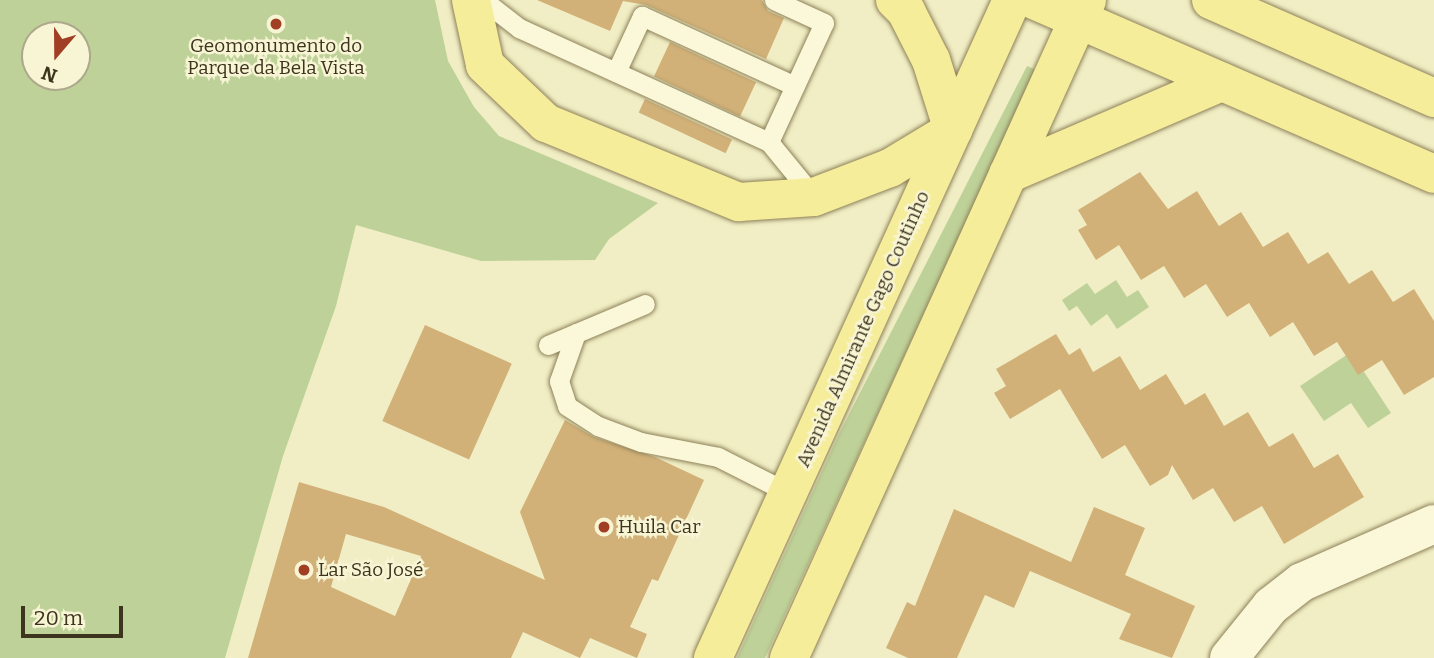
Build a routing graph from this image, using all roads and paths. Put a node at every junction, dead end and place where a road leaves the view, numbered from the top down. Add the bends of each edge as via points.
1 (471, 0) edge
2 (483, 0) edge
3 (774, 0) edge
4 (895, 0) edge
5 (1012, 0) edge
6 (1034, 0) edge
7 (1229, 4) edge
8 (645, 8) edge
9 (1083, 10) edge
10 (616, 72) junction
11 (1222, 82) junction
12 (795, 86) junction
13 (1434, 98) edge
14 (953, 130) junction
15 (769, 142) junction
16 (1008, 174) junction
17 (1434, 174) edge
18 (814, 197) junction
19 (645, 304) dead end
20 (576, 333) junction
21 (548, 345) dead end
22 (789, 493) junction
23 (1434, 524) edge
24 (713, 658) edge
25 (789, 658) edge
26 (1229, 658) edge

1 - 18 main road via 485,65 546,123 739,202
2 - 10 lane via 519,28
3 - 12 lane via 824,23
4 - 14 main road via 906,11 931,60
5 - 14 main road, Avenida Almirante Gago Coutinho
6 - 9 main road
7 - 13 main road
8 - 10 lane
8 - 12 lane
9 - 11 main road
9 - 16 main road
10 - 15 lane
11 - 16 main road
11 - 17 main road
12 - 15 lane
14 - 18 main road via 890,168
14 - 22 main road, Avenida Almirante Gago Coutinho
15 - 18 lane
16 - 25 main road
19 - 20 lane
20 - 21 lane
20 - 22 lane via 559,381 567,406 598,426 641,442 718,457
22 - 24 main road, Avenida Almirante Gago Coutinho
23 - 26 street via 1302,582 1271,606

